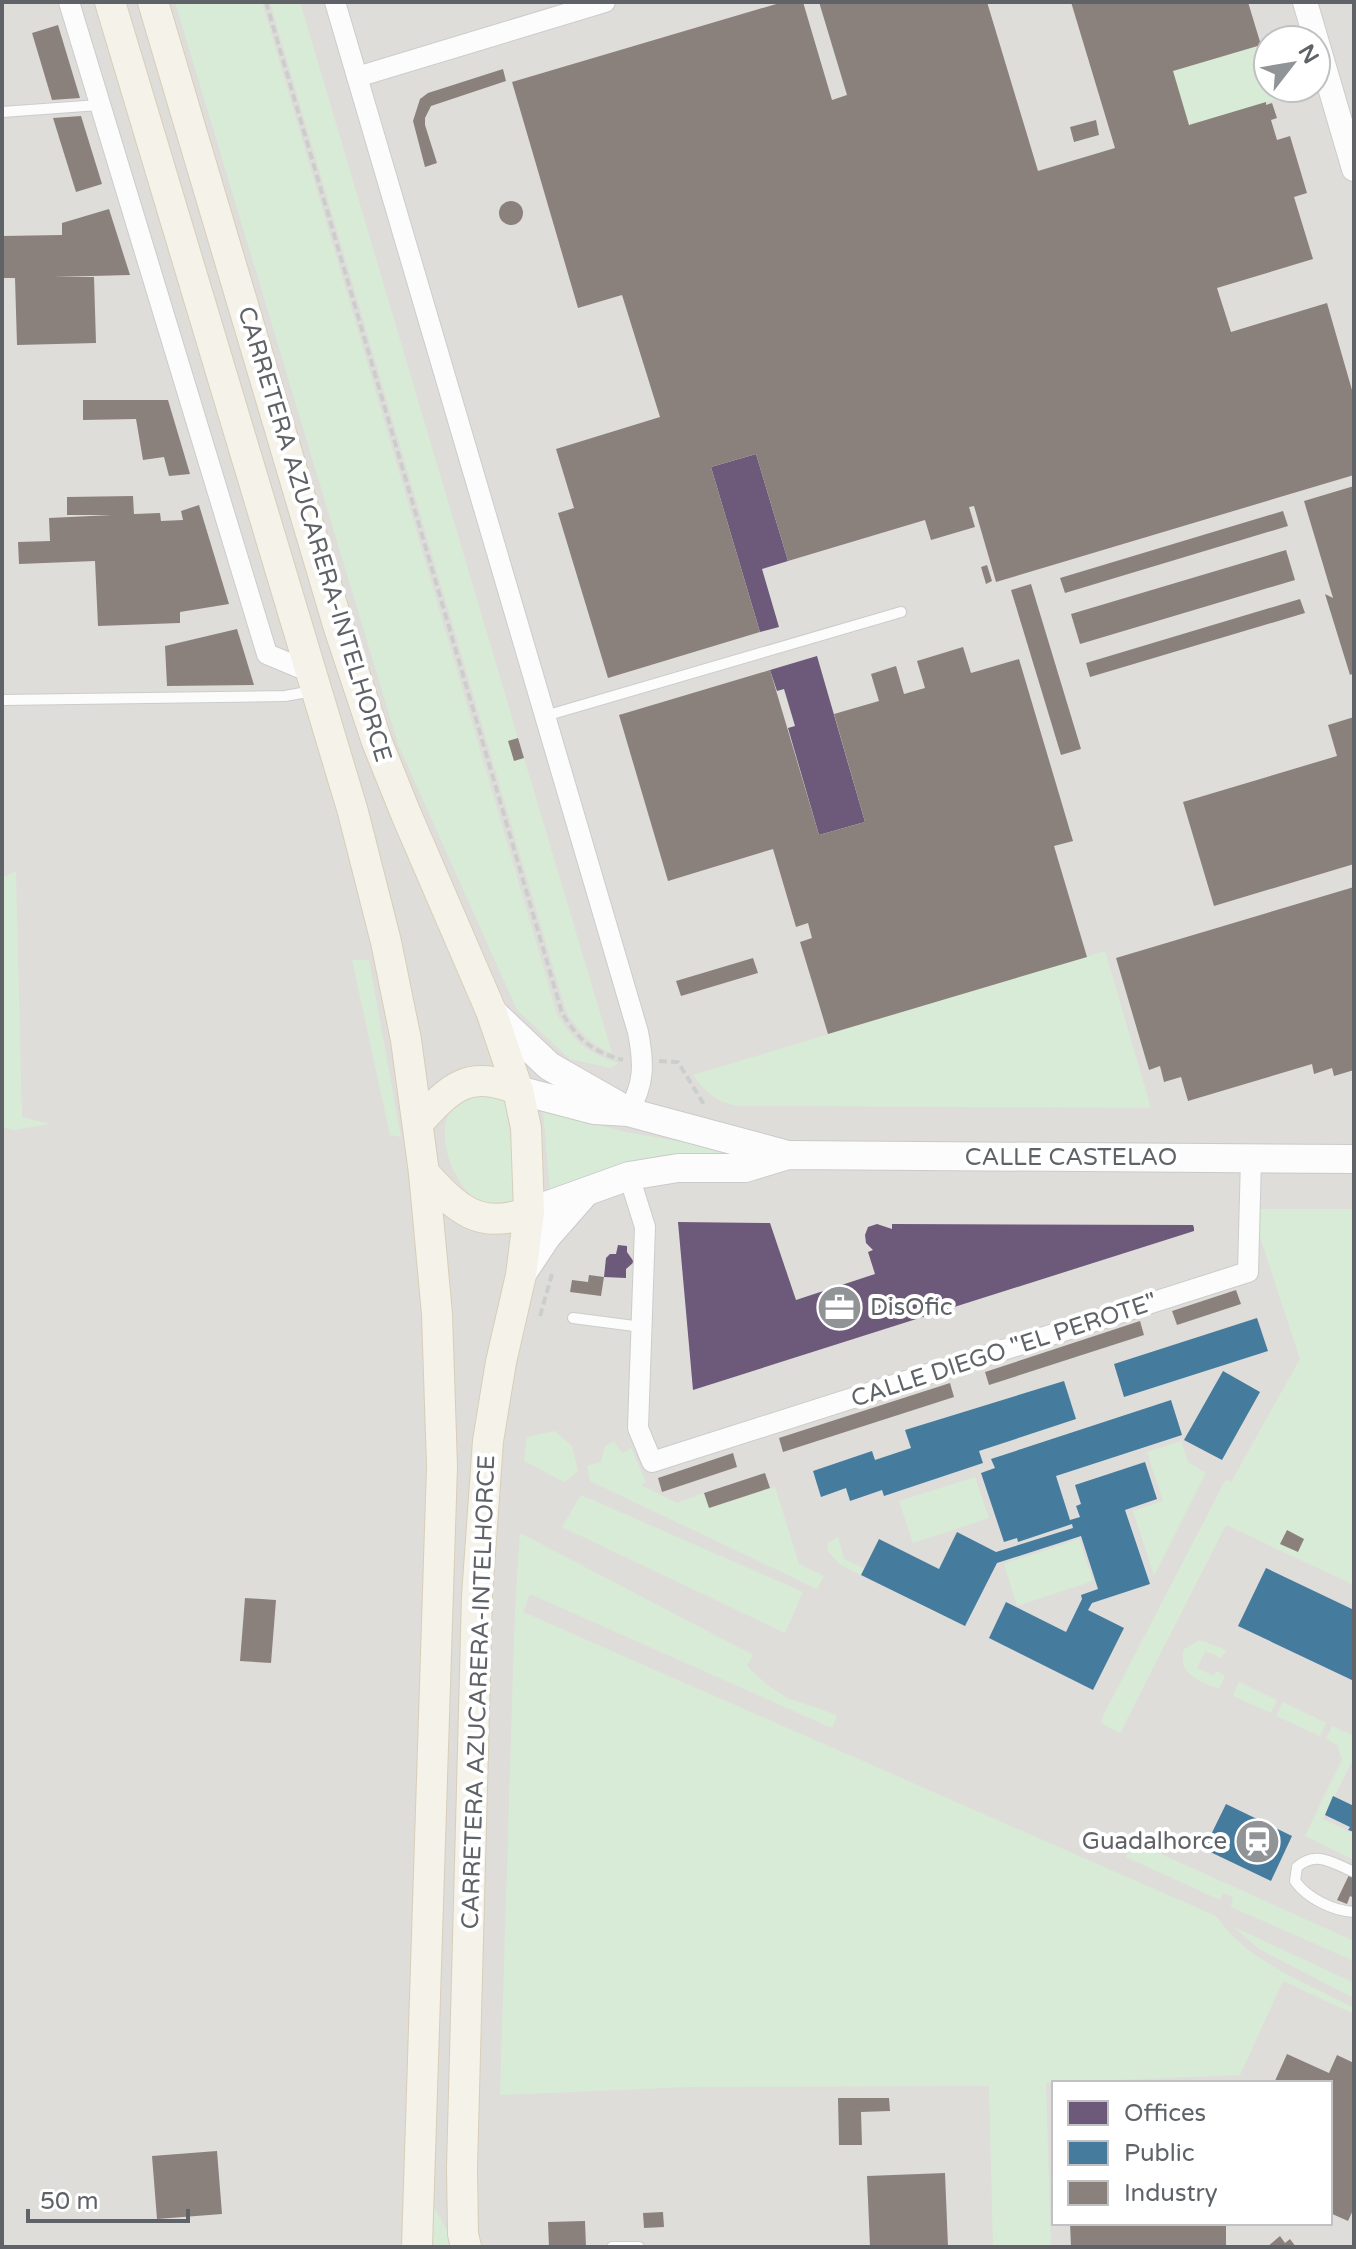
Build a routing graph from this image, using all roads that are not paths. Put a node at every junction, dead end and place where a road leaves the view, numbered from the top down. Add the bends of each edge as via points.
1 (69, 2) edge
2 (110, 2) edge
3 (153, 2) edge
4 (335, 2) edge
5 (605, 2) edge
6 (1305, 2) edge
7 (357, 77) junction
8 (99, 105) junction
9 (2, 112) edge
10 (1354, 169) edge
11 (901, 612) dead end
12 (313, 681) junction
13 (2, 700) edge
14 (545, 716) junction
15 (491, 1011) junction
16 (518, 1090) junction
17 (628, 1112) junction
18 (418, 1123) junction
19 (788, 1155) junction
20 (1251, 1159) junction
21 (1354, 1159) edge
22 (424, 1173) junction
23 (629, 1176) junction
24 (586, 1191) junction
25 (529, 1212) junction
26 (521, 1275) junction
27 (573, 1318) dead end
28 (642, 1327) junction
29 (1354, 1872) edge
30 (1354, 1912) edge
31 (470, 2243) edge
32 (417, 2247) edge
33 (612, 2247) edge
34 (639, 2247) edge

1 - 8 street, CARRETERA AZUCARERA-INTELHORCE
2 - 12 main road, CARRETERA AZUCARERA-INTELHORCE
3 - 15 main road, CARRETERA AZUCARERA-INTELHORCE via 358,685 406,814
4 - 7 street
5 - 7 street
6 - 10 street
7 - 14 street
8 - 9 lane
8 - 12 street, CARRETERA AZUCARERA-INTELHORCE via 267,654
11 - 14 lane
12 - 13 lane via 285,696
12 - 18 main road, CARRETERA AZUCARERA-INTELHORCE via 386,942
14 - 17 street via 638,1032 644,1072
15 - 16 main road, CARRETERA AZUCARERA-INTELHORCE
15 - 17 main road via 549,1066
16 - 17 main road, CALLE CASTELAO via 594,1110
16 - 18 main road via 482,1079 456,1086
16 - 25 main road, CARRETERA AZUCARERA-INTELHORCE via 526,1128
17 - 19 main road, CALLE CASTELAO
18 - 22 main road, CARRETERA AZUCARERA-INTELHORCE
19 - 20 main road, CALLE CASTELAO
19 - 23 main road, CALLE CASTELAO via 745,1168 678,1168
20 - 21 main road, CALLE CASTELAO
20 - 28 street, CALLE DIEGO "EL PEROTE" via 1248,1272 652,1462 638,1428
22 - 25 main road via 469,1214 490,1221
22 - 32 main road, CARRETERA AZUCARERA-INTELHORCE via 437,1314 442,1466
23 - 24 main road, CALLE CASTELAO
23 - 28 street via 645,1227
24 - 25 main road, CALLE CASTELAO
24 - 26 main road
25 - 26 main road, CARRETERA AZUCARERA-INTELHORCE
26 - 31 main road, CARRETERA AZUCARERA-INTELHORCE via 488,1441 477,1596 462,2168
27 - 28 lane
29 - 30 lane via 1319,1857 1297,1867 1295,1881 1303,1892
33 - 34 lane

